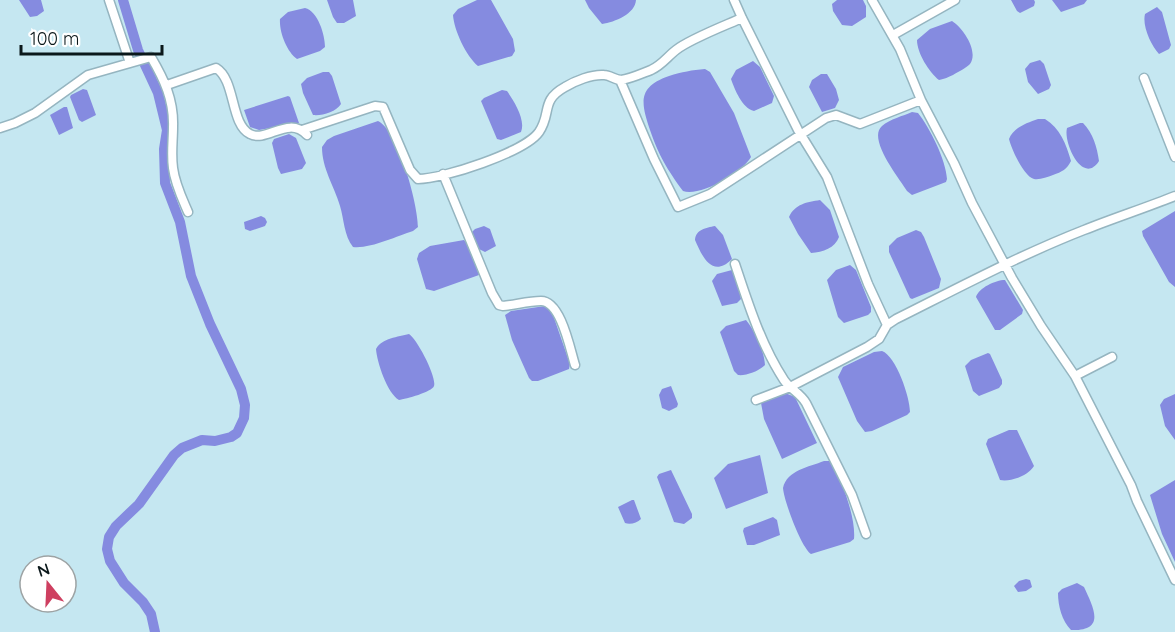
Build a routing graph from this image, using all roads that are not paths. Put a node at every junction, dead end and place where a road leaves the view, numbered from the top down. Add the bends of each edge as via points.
1 (109, 0) edge
2 (734, 0) edge
3 (872, 0) edge
4 (955, 0) edge
5 (742, 18) junction
6 (892, 35) junction
7 (132, 63) junction
8 (1144, 78) dead end
9 (620, 80) junction
10 (167, 85) junction
11 (921, 100) junction
12 (0, 128) edge
13 (801, 134) junction
14 (1175, 157) edge
15 (443, 174) junction
16 (1175, 196) edge
17 (188, 212) dead end
18 (735, 264) dead end
19 (1006, 265) junction
20 (887, 325) junction
21 (1112, 357) dead end
22 (575, 365) dead end
23 (1075, 376) junction
24 (790, 387) junction
25 (756, 400) dead end
26 (866, 534) dead end
27 (1175, 580) edge

1 - 7 street
2 - 5 street
3 - 6 street
4 - 6 street
5 - 9 street via 676,50 652,70
5 - 13 street
6 - 11 street
7 - 10 street via 151,57
7 - 12 street via 88,75 35,113
8 - 14 street
9 - 13 street via 678,207 710,194
9 - 15 street via 604,75 564,87 550,97 544,123 524,146
10 - 15 street via 216,68 226,79 241,122 252,135 289,128 304,133 375,106 383,107 410,170 418,179
10 - 17 street via 174,125 173,171
11 - 13 street via 860,124 836,115
11 - 19 street
13 - 20 street via 827,177
15 - 22 street via 499,304 548,302 560,318
16 - 19 street
18 - 24 street via 765,343
19 - 20 street
19 - 23 street
20 - 24 street via 879,339 867,347
21 - 23 street
23 - 27 street
24 - 25 street
24 - 26 street via 806,403 852,495

